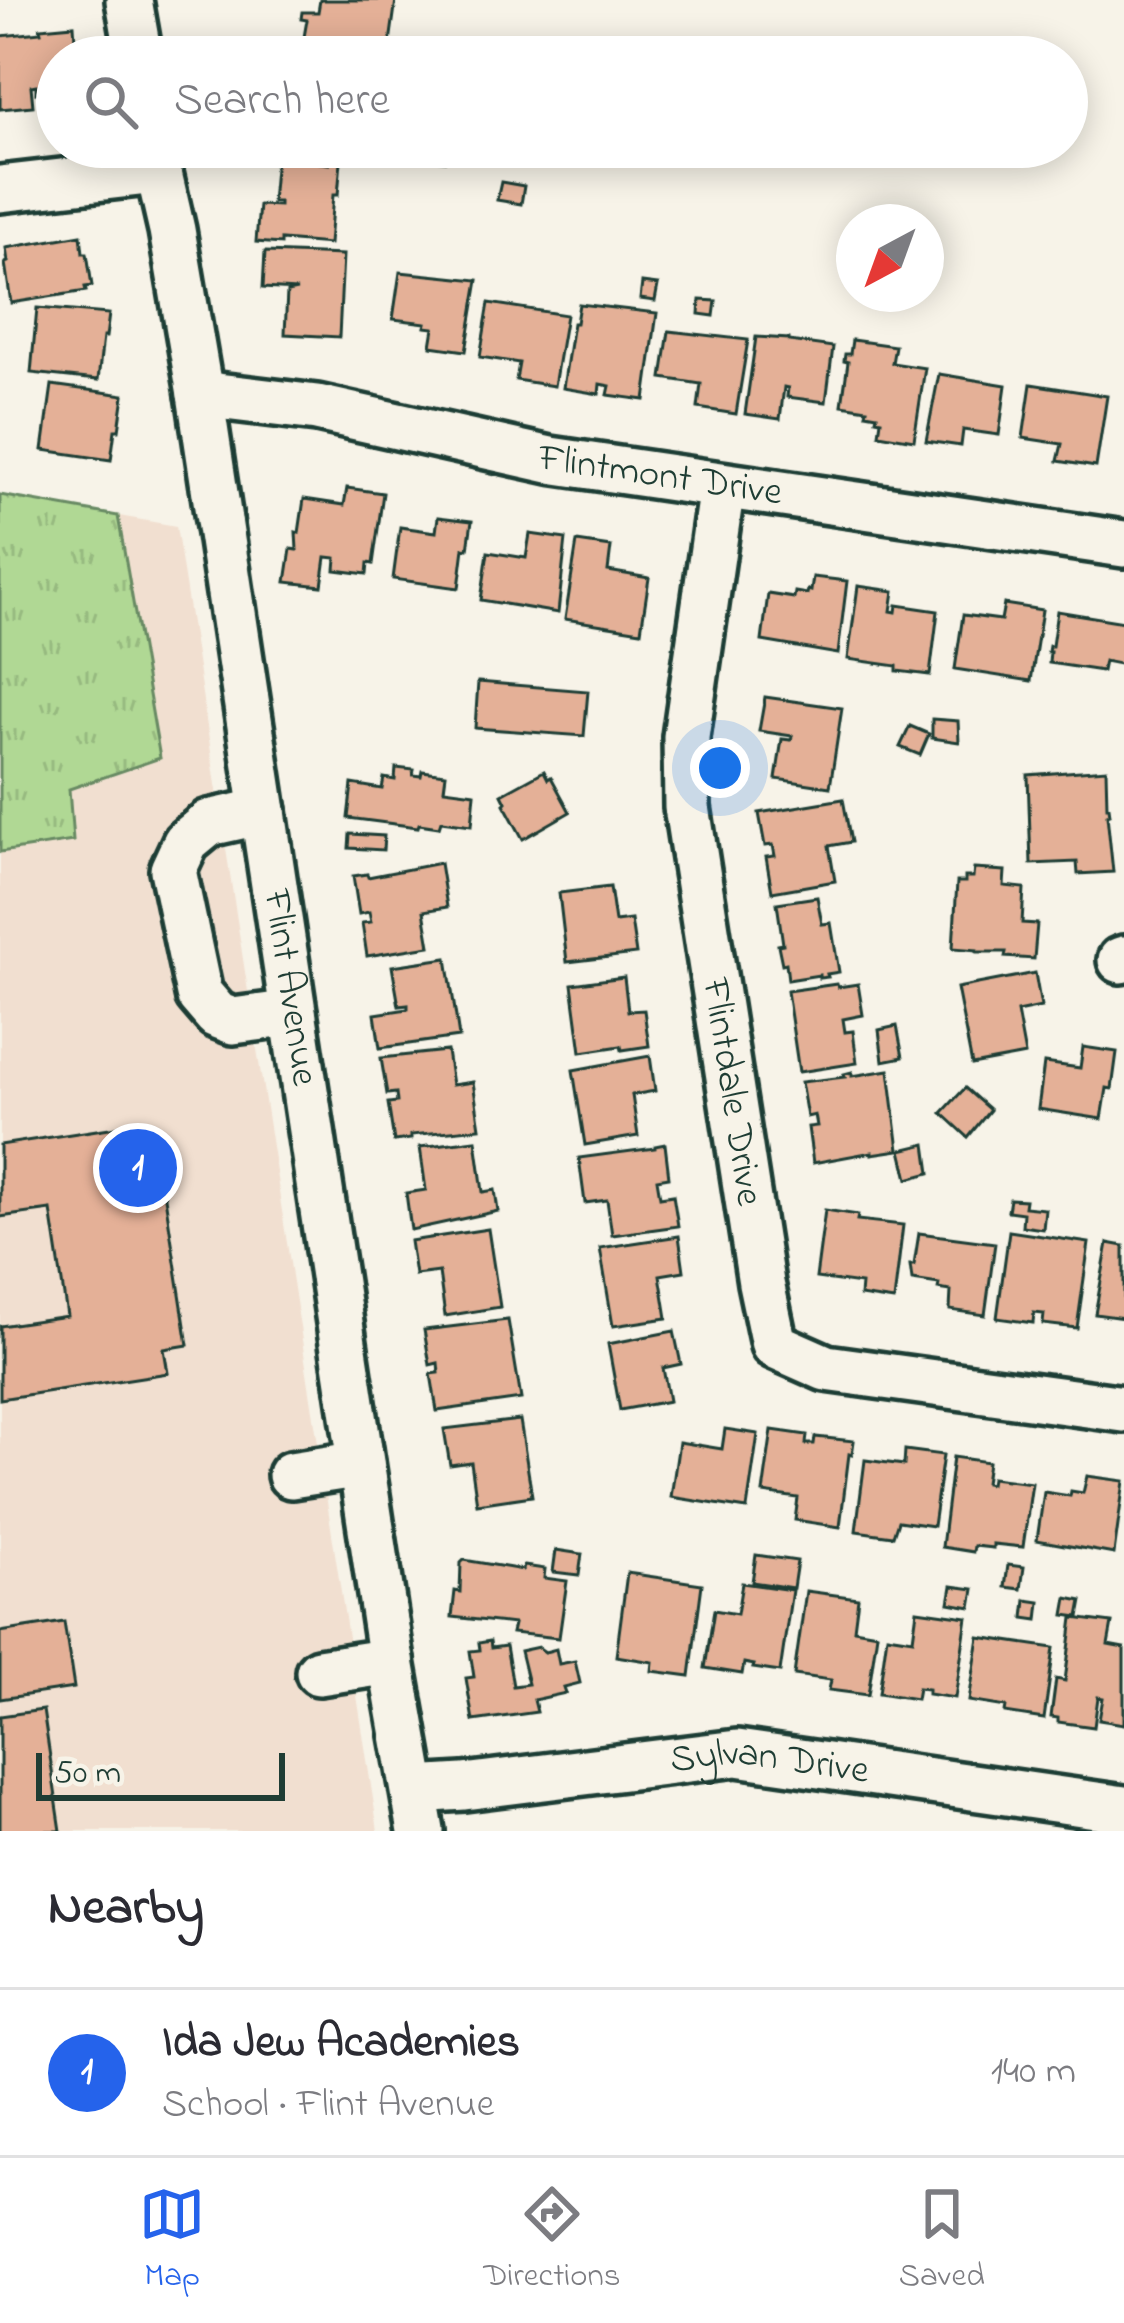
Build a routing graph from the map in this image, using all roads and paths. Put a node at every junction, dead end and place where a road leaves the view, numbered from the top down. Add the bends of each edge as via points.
1 (129, 0) edge
2 (135, 36) edge
3 (108, 168) edge
4 (157, 168) edge
5 (0, 189) edge
6 (200, 394) junction
7 (722, 486) junction
8 (1124, 544) edge
9 (263, 812) junction
10 (293, 1013) junction
11 (1124, 1408) edge
12 (361, 1464) junction
13 (291, 1475) dead end
14 (391, 1661) junction
15 (319, 1672) dead end
16 (1124, 1809) edge
17 (418, 1810) edge

1 - 2 street
3 - 5 street
4 - 6 street, Flint Avenue
6 - 7 street, Flintmont Drive via 317,408 550,460
6 - 9 street, Flint Avenue
7 - 8 street, Flintmont Drive
7 - 11 street, Flintdale Drive via 686,737 687,807 773,1345 826,1368
9 - 10 street, Flint Avenue
9 - 10 street via 209,823 185,842 173,870 199,994 233,1021
10 - 12 street, Flint Avenue
12 - 13 street
12 - 14 street, Flint Avenue
14 - 15 street
14 - 17 street, Flint Avenue
16 - 17 street, Sylvan Drive via 737,1753 464,1787

